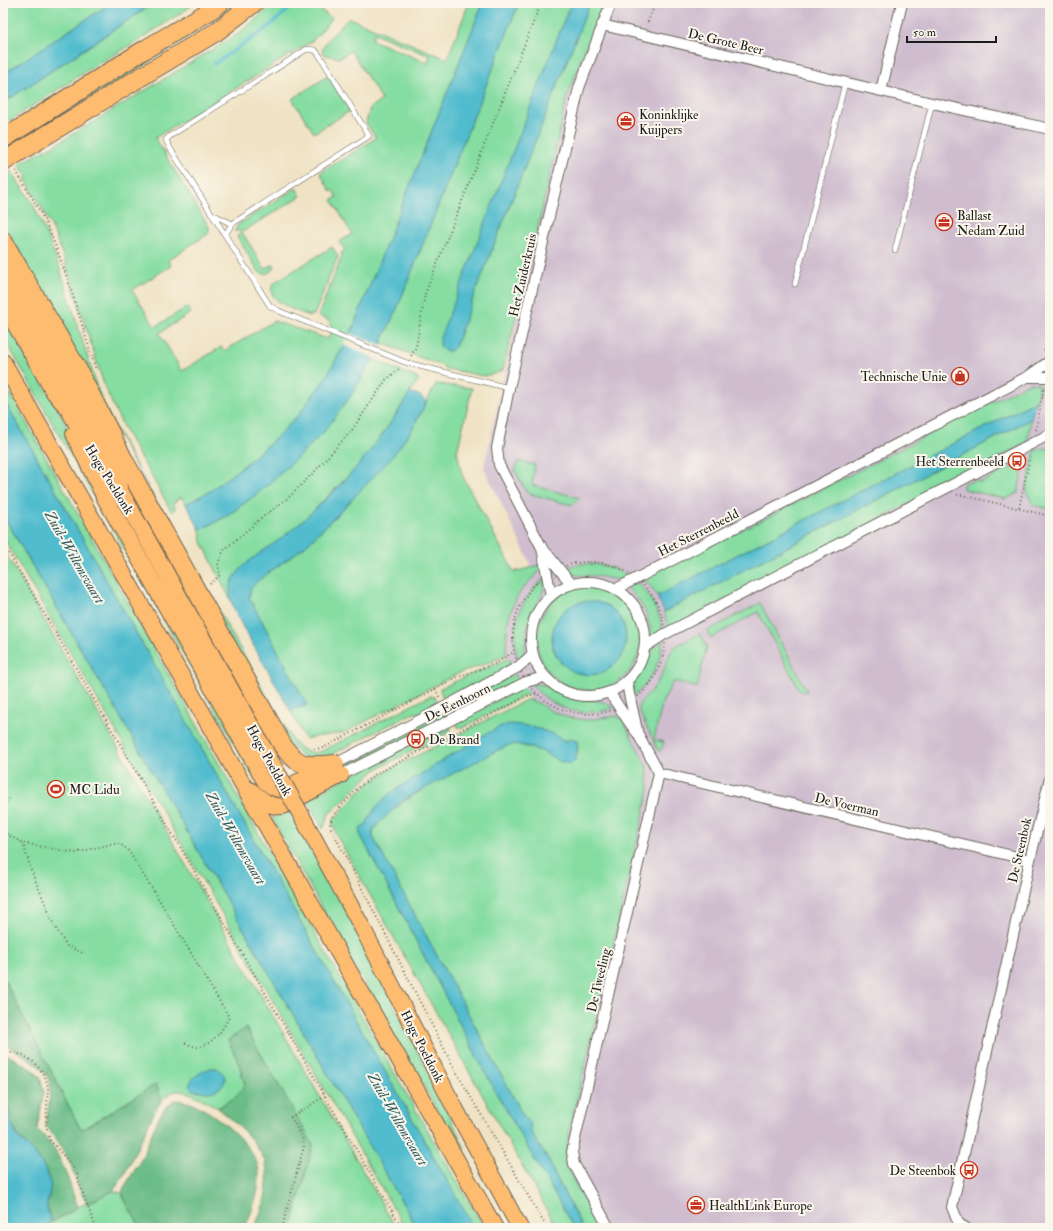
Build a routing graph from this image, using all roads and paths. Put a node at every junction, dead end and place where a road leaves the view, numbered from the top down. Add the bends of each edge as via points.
1 (220, 3) edge
2 (254, 3) edge
3 (541, 3) edge
4 (611, 3) edge
5 (644, 3) edge
6 (902, 3) edge
7 (602, 25) junction
8 (643, 34) junction
9 (845, 82) junction
10 (881, 91) junction
11 (932, 103) junction
12 (1050, 129) edge
13 (3, 139) edge
14 (8, 165) edge
15 (212, 213) junction
16 (232, 224) junction
17 (225, 235) junction
18 (3, 241) edge
19 (895, 250) dead end
20 (3, 273) edge
21 (795, 284) dead end
22 (3, 303) edge
23 (1050, 361) edge
24 (3, 362) edge
25 (407, 364) junction
26 (97, 374) dead end
27 (1027, 377) junction
28 (1050, 377) edge
29 (509, 388) junction
30 (54, 392) junction
31 (1050, 434) edge
32 (118, 487) junction
33 (954, 496) dead end
34 (1050, 516) edge
35 (3, 543) edge
36 (542, 548) junction
37 (558, 568) junction
38 (547, 574) junction
39 (636, 578) junction
40 (572, 584) junction
41 (209, 585) dead end
42 (616, 589) junction
43 (551, 596) junction
44 (665, 634) junction
45 (646, 646) junction
46 (514, 652) junction
47 (532, 655) junction
48 (518, 667) junction
49 (544, 677) junction
50 (526, 682) junction
51 (627, 682) junction
52 (609, 692) junction
53 (536, 694) junction
54 (631, 702) junction
55 (620, 708) junction
56 (638, 734) junction
57 (308, 749) dead end
58 (338, 770) junction
59 (659, 773) junction
60 (1050, 778) edge
61 (242, 784) junction
62 (9, 799) dead end
63 (3, 805) edge
64 (3, 832) edge
65 (23, 843) junction
66 (1030, 860) junction
67 (85, 954) dead end
68 (183, 1042) dead end
69 (3, 1051) edge
70 (325, 1096) junction
71 (96, 1228) edge
72 (282, 1228) edge
73 (402, 1228) edge
74 (495, 1228) edge
75 (520, 1228) edge
76 (547, 1228) edge
77 (609, 1228) edge
78 (966, 1228) edge

1 - 13 highway
2 - 14 highway via 216,32 134,81
3 - 25 path via 425,294 416,347
4 - 7 street, Het Zuiderkruis
5 - 8 path via 652,9
6 - 10 street
7 - 8 street, De Grote Beer
7 - 29 street, Het Zuiderkruis via 578,88
8 - 9 street, De Grote Beer
9 - 10 street, De Grote Beer
9 - 21 lane
10 - 11 street, De Grote Beer
11 - 12 street, De Grote Beer
11 - 19 lane
14 - 26 path via 34,200 48,229 62,264
15 - 16 lane
15 - 16 lane via 166,140 307,49 315,50 369,136
15 - 17 lane
16 - 17 lane
17 - 25 lane via 270,306 279,312
18 - 58 highway via 78,370 126,464 283,746 301,763
20 - 32 highway via 78,404
22 - 30 highway, Hoge Poeldonk
23 - 27 street, Het Sterrenbeeld
24 - 61 highway, Hoge Poeldonk
25 - 29 lane
25 - 41 path via 386,380 352,430 315,471 289,497 224,550 218,563 220,575
27 - 28 street, Het Sterrenbeeld
27 - 39 street, Het Sterrenbeeld
29 - 36 street, Het Zuiderkruis via 497,448 499,465
30 - 32 highway, Hoge Poeldonk via 68,408 106,474
30 - 58 highway via 105,498 265,782 278,790
31 - 44 street
32 - 75 highway, Hoge Poeldonk, bridge via 299,811
33 - 34 path via 962,495
35 - 70 path
36 - 37 street, Het Zuiderkruis
36 - 38 street, Het Zuiderkruis
37 - 38 path
37 - 39 path via 571,564 599,562
37 - 40 street, Het Zuiderkruis
38 - 43 street, Het Zuiderkruis
38 - 46 path via 530,589 518,608 512,637
39 - 42 street, Het Sterrenbeeld
39 - 44 path via 657,604
40 - 42 street via 596,582
40 - 43 street
42 - 45 street via 628,597 636,608 645,627
43 - 47 street via 535,616 531,640
44 - 45 street
44 - 54 path via 666,644 657,672 646,688
45 - 51 street via 642,661
46 - 48 path
46 - 57 path via 494,664 458,677 323,748
47 - 48 street, De Eenhoorn
47 - 49 street
48 - 50 path
48 - 58 street, De Eenhoorn via 426,717
49 - 50 street, De Eenhoorn
49 - 52 street via 562,689 581,695 600,695
50 - 53 path
50 - 58 street, De Eenhoorn via 451,721
51 - 52 street
51 - 54 street
52 - 55 street
53 - 55 path via 546,702 570,712 595,714
53 - 76 path via 527,696 368,779 333,815 330,823 451,1062
54 - 55 path
54 - 56 street
55 - 56 street
56 - 59 street
58 - 61 highway via 290,803 277,807 270,806
59 - 66 street, De Voerman
59 - 77 street, De Tweeling via 572,1152 574,1164
60 - 66 street, De Steenbok
61 - 74 highway, Hoge Poeldonk
62 - 63 path
64 - 65 path
65 - 67 path via 31,870 54,925 67,946
65 - 68 path via 75,853 110,844 120,844 128,850 230,1017 211,1042 197,1047
66 - 78 street, De Steenbok via 952,1207 959,1224
69 - 71 path via 23,1055 35,1063 45,1076 48,1087 46,1125 50,1140 77,1172
70 - 72 path via 291,1117 304,1146
70 - 73 path

